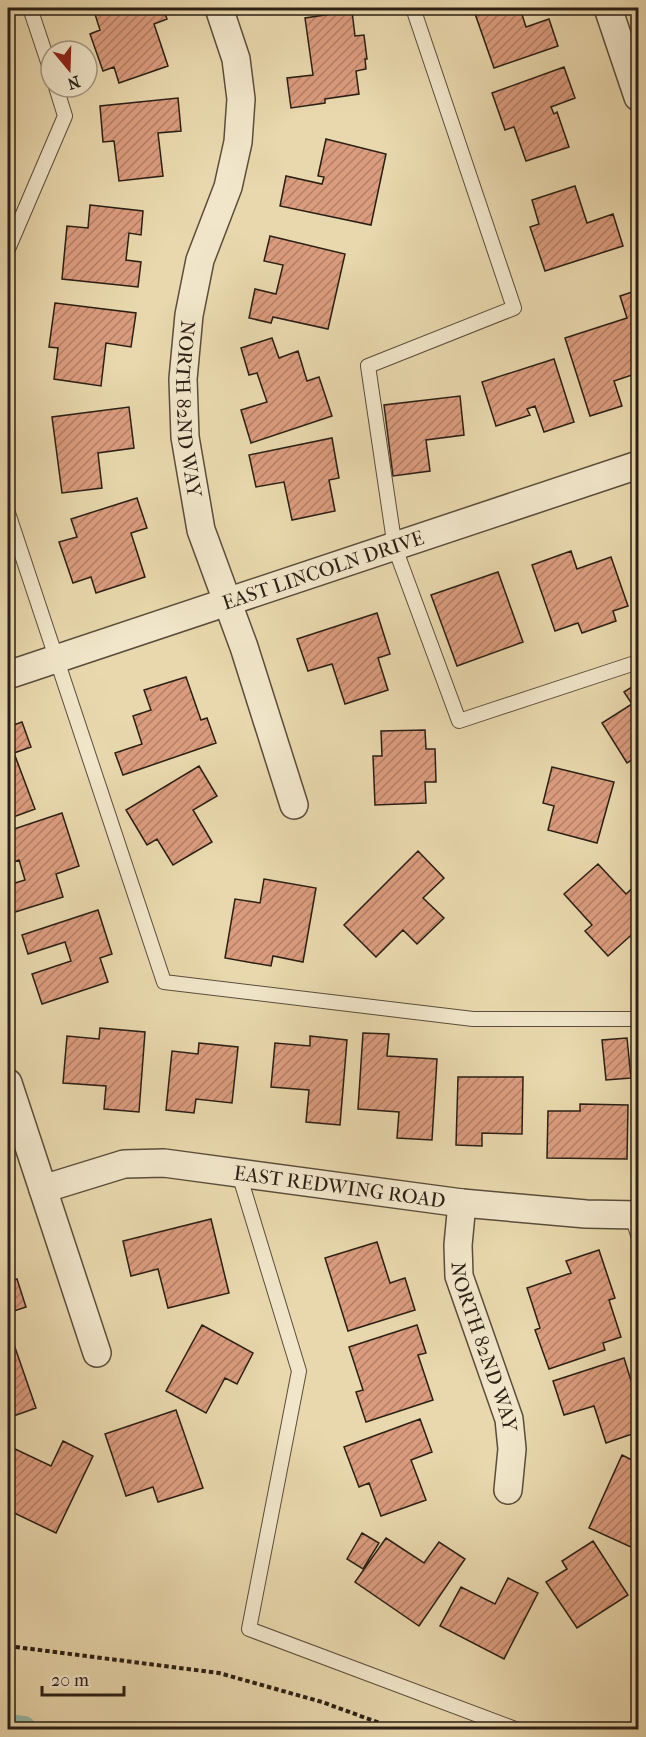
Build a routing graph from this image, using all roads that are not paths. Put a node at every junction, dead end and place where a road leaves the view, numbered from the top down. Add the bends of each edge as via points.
1 (30, 8) edge
2 (219, 8) edge
3 (414, 8) edge
4 (608, 8) edge
5 (40, 39) edge
6 (639, 97) edge
7 (60, 99) edge
8 (8, 249) edge
9 (639, 465) edge
10 (8, 513) edge
11 (394, 548) junction
12 (228, 603) junction
13 (56, 658) junction
14 (639, 662) edge
15 (8, 675) edge
16 (294, 805) dead end
17 (639, 1019) edge
18 (8, 1083) edge
19 (239, 1174) junction
20 (43, 1189) junction
21 (462, 1203) junction
22 (636, 1222) edge
23 (98, 1353) dead end
24 (508, 1490) dead end
25 (518, 1730) edge

1 - 5 lane
2 - 12 street, NORTH 82ND WAY via 236,59 241,99 238,142 228,187 200,260 189,315 183,379 192,489 201,530
3 - 11 lane via 514,308 368,366
4 - 6 street
7 - 8 lane via 65,116
9 - 11 street, EAST LINCOLN DRIVE
10 - 13 lane
11 - 12 street, EAST LINCOLN DRIVE
11 - 14 lane via 459,721
12 - 13 street, EAST LINCOLN DRIVE
12 - 16 street, NORTH 82ND WAY
13 - 15 street, EAST LINCOLN DRIVE
13 - 17 lane via 164,982 472,1019
18 - 20 street
19 - 20 street, EAST REDWING ROAD via 164,1163 124,1164
19 - 21 street, EAST REDWING ROAD
19 - 25 lane via 299,1371 249,1629
20 - 23 street
21 - 22 street, EAST REDWING ROAD
21 - 24 street, NORTH 82ND WAY via 459,1276 509,1419 512,1449

